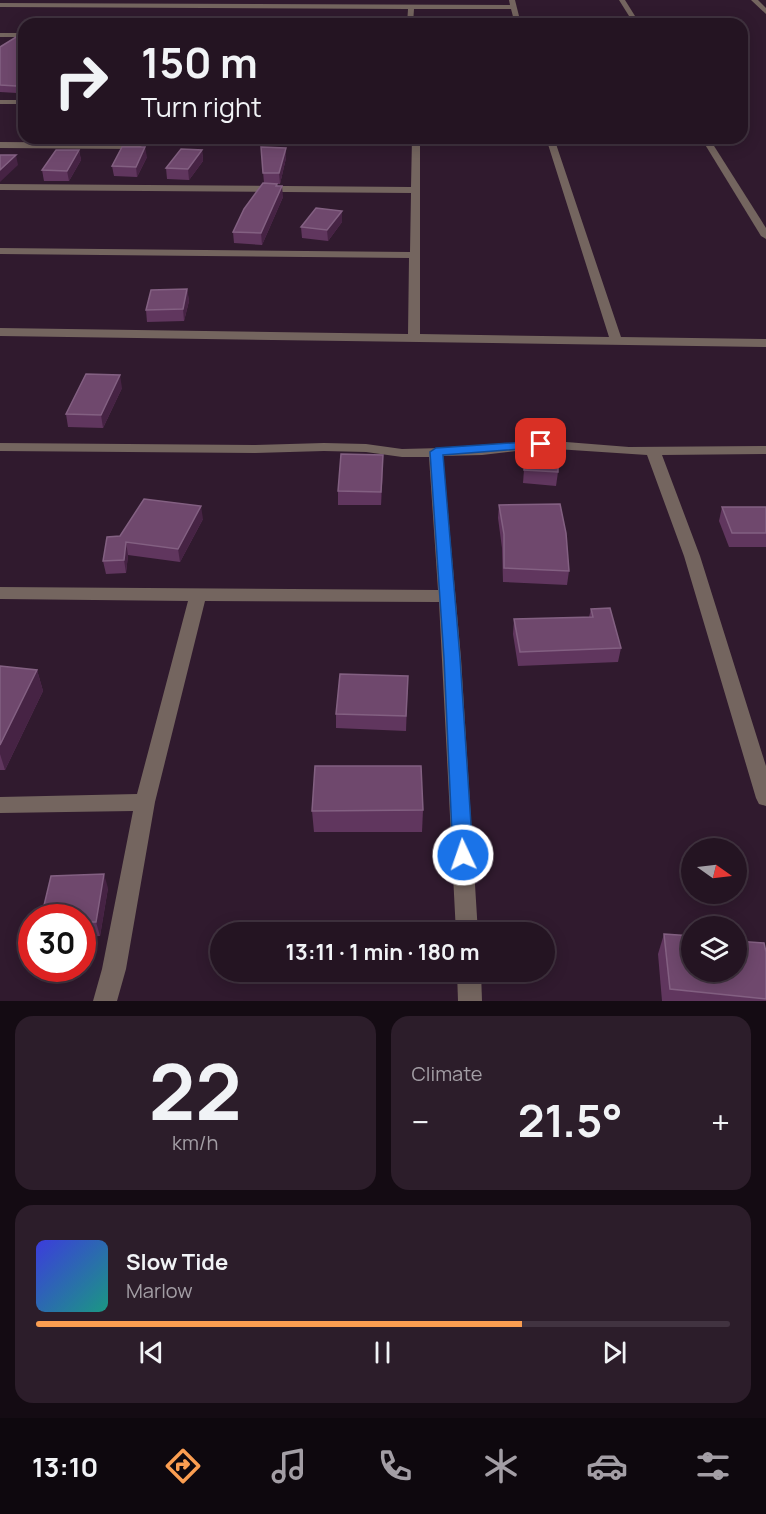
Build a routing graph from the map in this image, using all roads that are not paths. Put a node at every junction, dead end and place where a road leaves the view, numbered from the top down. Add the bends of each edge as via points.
1 (622, 0) edge
2 (754, 0) edge
3 (98, 3) edge
4 (513, 4) edge
5 (0, 5) edge
6 (411, 7) junction
7 (766, 12) edge
8 (410, 18) edge
9 (633, 18) edge
10 (0, 34) edge
11 (18, 35) edge
12 (18, 37) edge
13 (9, 43) edge
14 (0, 102) edge
15 (18, 102) edge
16 (416, 144) edge
17 (552, 144) edge
18 (709, 144) edge
19 (0, 145) edge
20 (138, 146) edge
21 (0, 187) edge
22 (415, 190) junction
23 (766, 236) edge
24 (0, 251) edge
25 (415, 255) junction
26 (0, 332) edge
27 (414, 337) junction
28 (616, 340) junction
29 (766, 343) edge
30 (0, 447) edge
31 (766, 450) edge
32 (653, 451) junction
33 (436, 452) junction
34 (0, 593) edge
35 (198, 596) junction
36 (447, 596) junction
37 (766, 798) edge
38 (145, 802) junction
39 (0, 805) edge
40 (466, 922) edge
41 (469, 982) edge
42 (105, 1001) edge
43 (470, 1001) edge

1 - 9 street
2 - 7 street
3 - 5 street
3 - 6 street
4 - 6 street
6 - 8 street
10 - 11 street
12 - 13 street
14 - 15 street
16 - 22 street
17 - 28 street
18 - 23 street
19 - 20 street
21 - 22 street
22 - 25 street
24 - 25 street
25 - 27 street
26 - 27 street
27 - 28 street
28 - 29 street
30 - 33 street via 324,447
31 - 32 street
32 - 33 street via 541,444
32 - 37 street via 692,556
33 - 36 street
34 - 35 street
35 - 36 street
35 - 38 street
36 - 40 street
38 - 39 street
38 - 42 street
41 - 43 street

